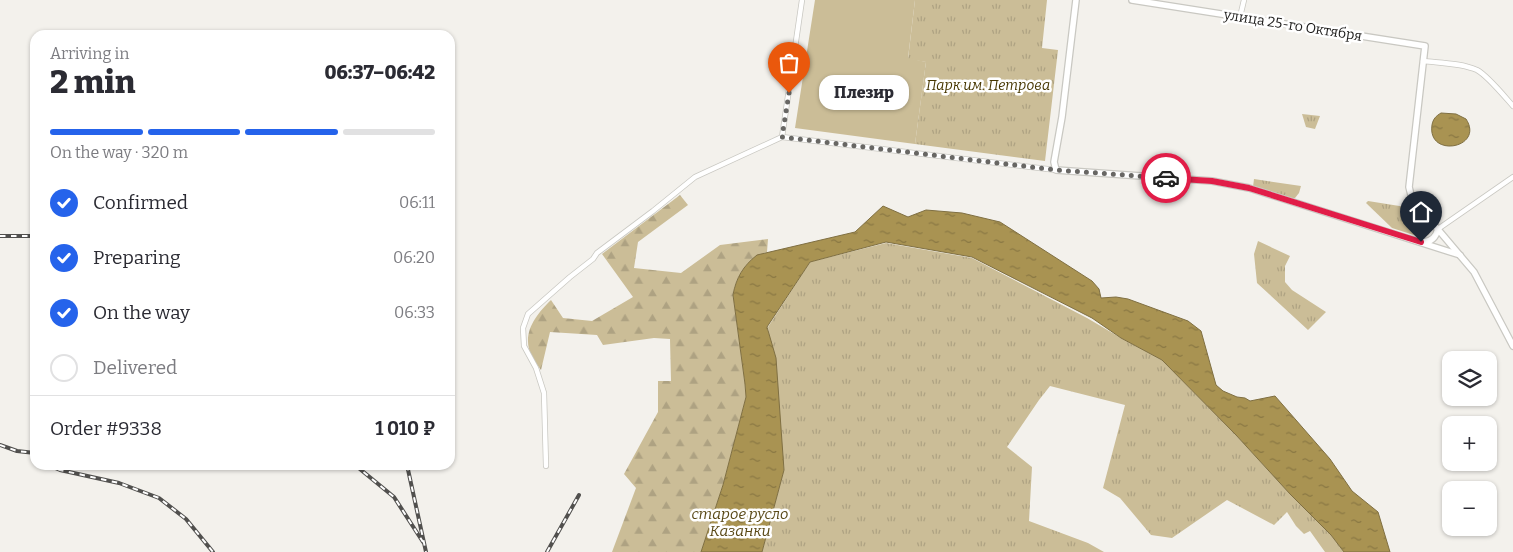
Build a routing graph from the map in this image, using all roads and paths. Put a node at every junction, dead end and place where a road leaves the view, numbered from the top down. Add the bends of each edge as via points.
1 (802, 0) edge
2 (1076, 0) edge
3 (1132, 0) edge
4 (1244, 0) edge
5 (1240, 17) junction
6 (1423, 61) junction
7 (1513, 106) edge
8 (782, 137) junction
9 (1056, 170) junction
10 (1513, 177) edge
11 (1438, 229) junction
12 (1421, 242) junction
13 (1460, 255) junction
14 (1513, 346) edge
15 (546, 466) dead end

1 - 8 street
2 - 9 street via 1054,162
3 - 5 street, улица 25-го Октября
4 - 5 street
5 - 6 street, улица 25-го Октября via 1425,46
6 - 7 street via 1478,71
6 - 11 street via 1409,187 1414,201
8 - 9 street
8 - 15 street via 695,177 597,253 528,314 523,328 524,346 544,393
9 - 12 street via 1212,181 1249,188
10 - 11 street
11 - 12 street via 1431,241
11 - 13 street
12 - 13 street
13 - 14 street via 1474,272

